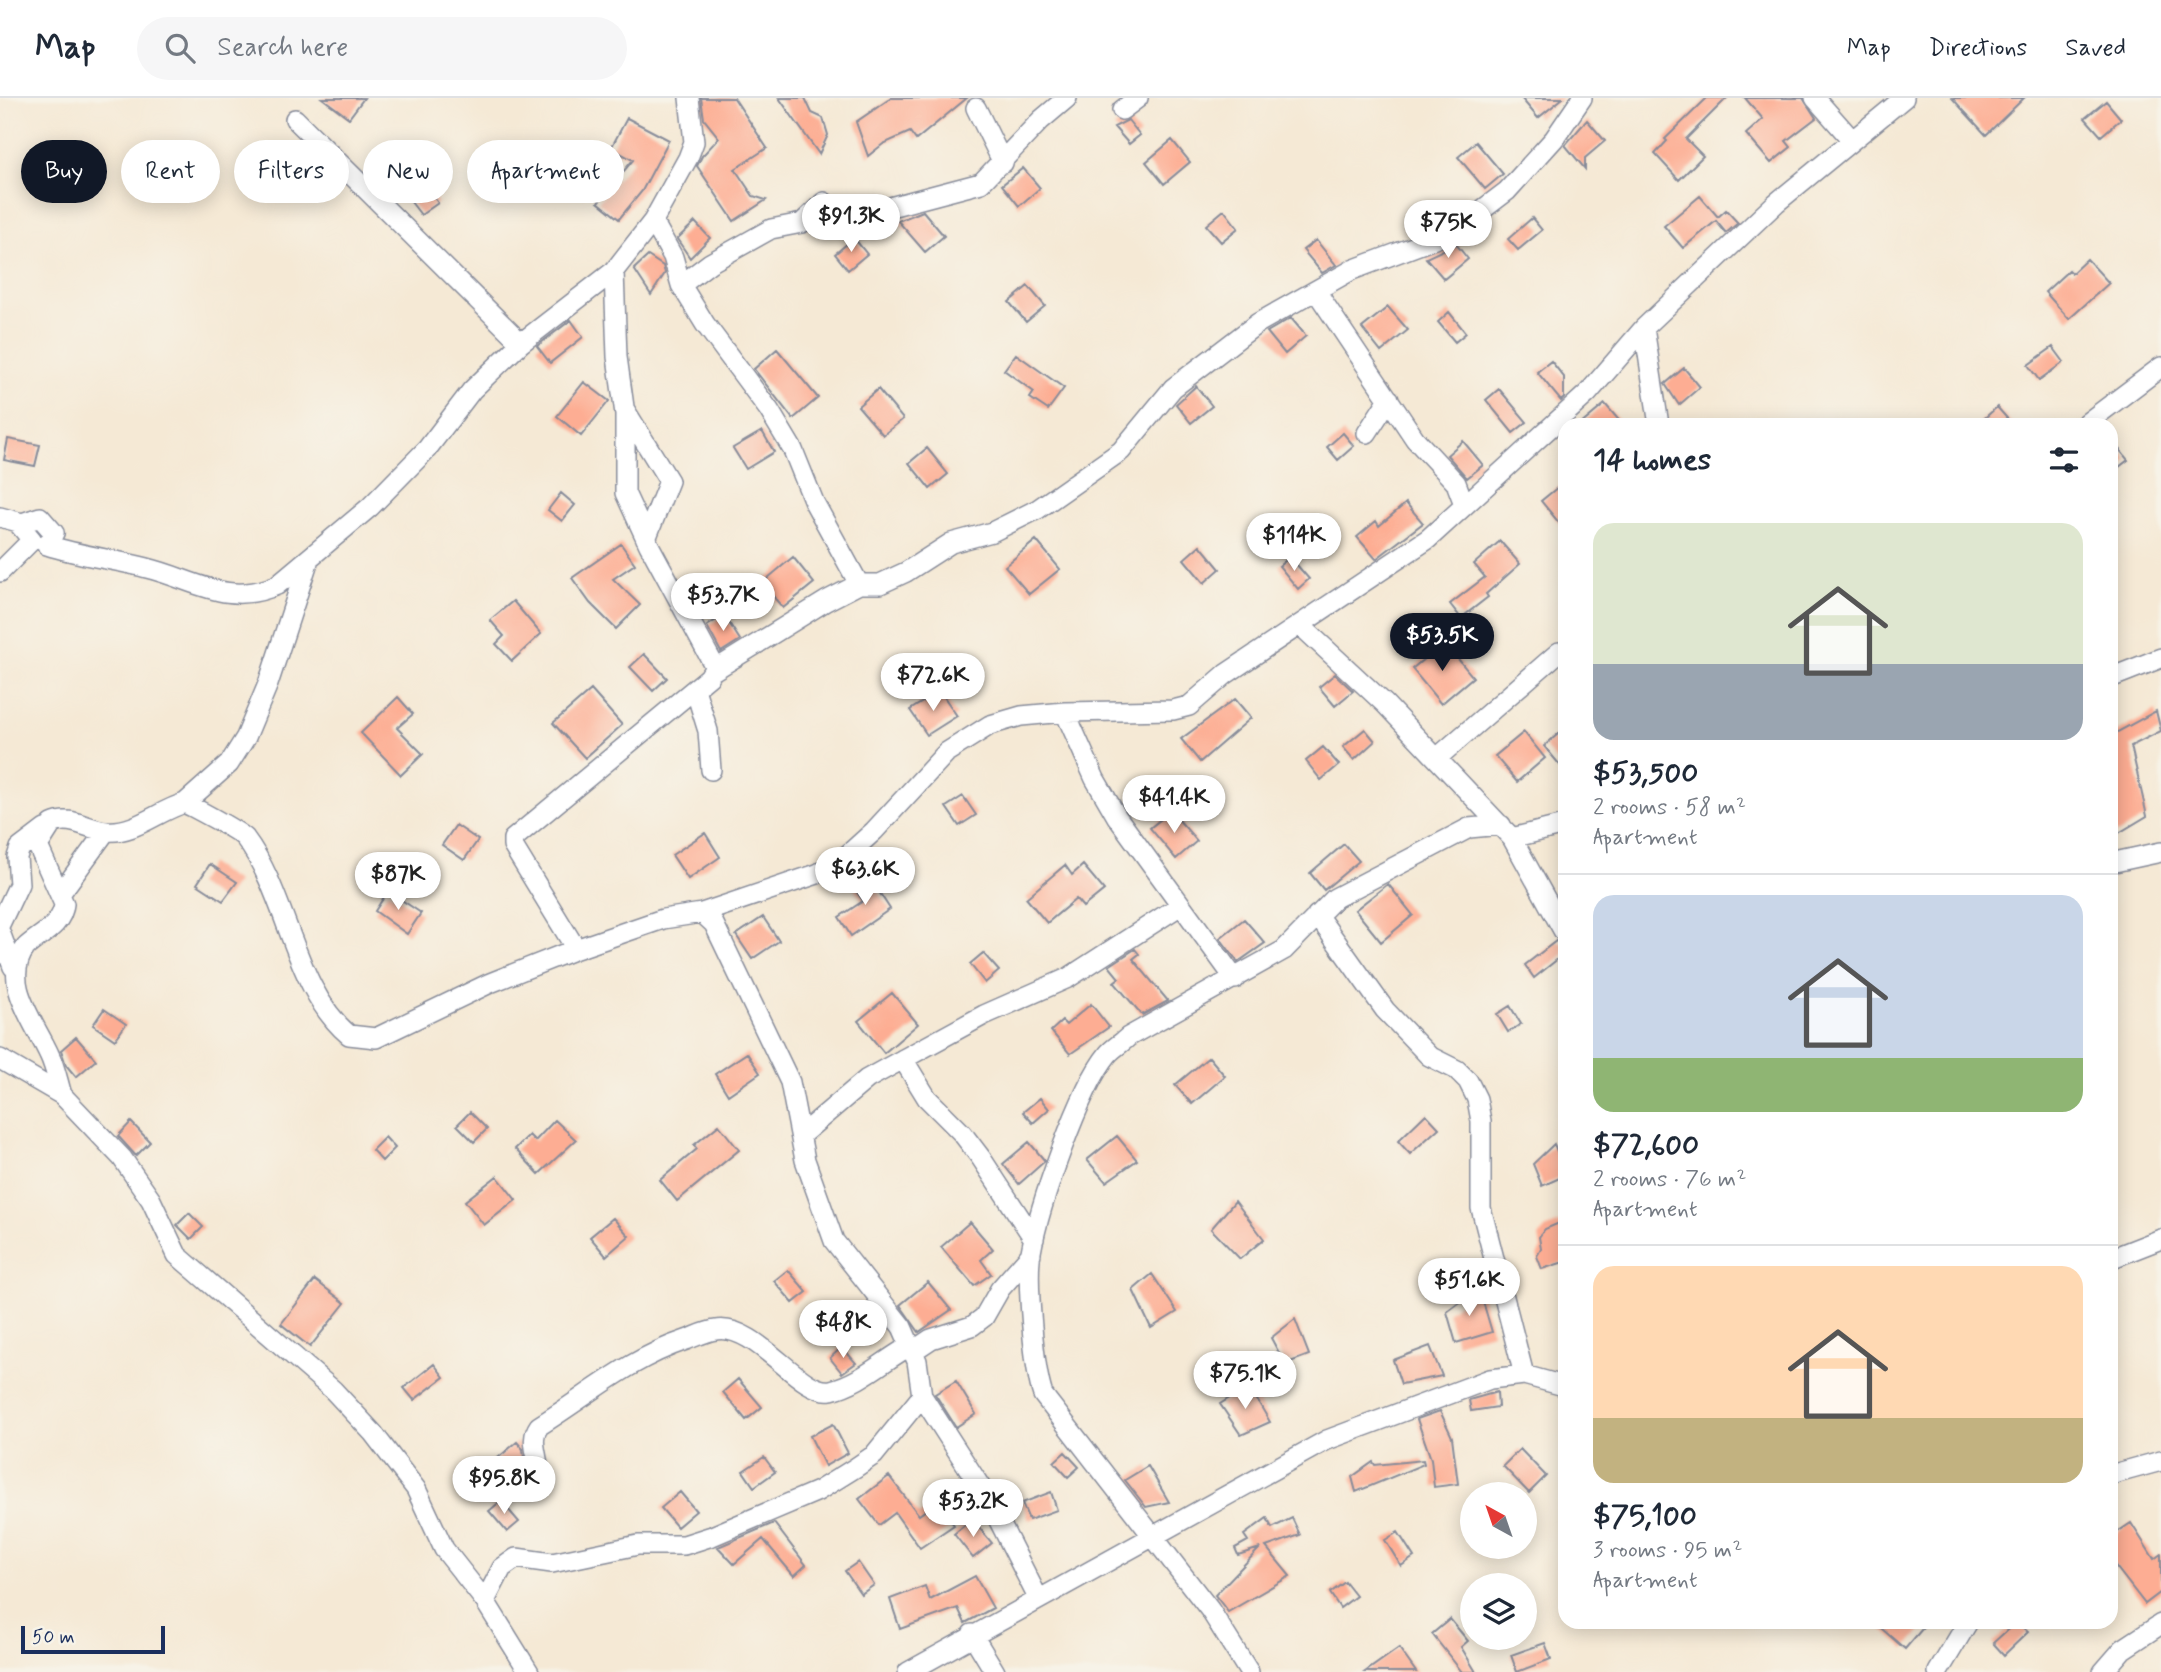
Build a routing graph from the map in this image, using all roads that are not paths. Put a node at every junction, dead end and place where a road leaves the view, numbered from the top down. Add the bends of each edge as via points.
1 (690, 98) edge
2 (1139, 98) edge
3 (1582, 98) edge
4 (1815, 98) edge
5 (1903, 98) edge
6 (1058, 101) edge
7 (976, 108) dead end
8 (1122, 110) dead end
9 (295, 119) dead end
10 (1852, 140) junction
11 (1003, 163) junction
12 (653, 221) junction
13 (614, 271) junction
14 (681, 285) junction
15 (1316, 291) junction
16 (1644, 328) junction
17 (520, 342) junction
18 (2161, 367) edge
19 (1389, 399) junction
20 (624, 408) junction
21 (1560, 418) edge
22 (1658, 418) edge
23 (2093, 418) edge
24 (1558, 420) edge
25 (1367, 433) dead end
26 (1464, 504) junction
27 (8, 519) edge
28 (646, 539) junction
29 (310, 558) junction
30 (0, 572) edge
31 (0, 577) edge
32 (0, 584) edge
33 (859, 584) junction
34 (1300, 625) junction
35 (1558, 653) edge
36 (2161, 658) edge
37 (713, 671) junction
38 (2118, 675) edge
39 (695, 689) junction
40 (1065, 712) junction
41 (1437, 758) junction
42 (711, 770) dead end
43 (185, 803) junction
44 (52, 824) junction
45 (1558, 826) edge
46 (106, 831) junction
47 (1506, 832) junction
48 (2161, 852) edge
49 (2118, 861) edge
50 (60, 894) junction
51 (1181, 905) junction
52 (702, 913) junction
53 (1317, 915) junction
54 (1558, 922) edge
55 (0, 925) edge
56 (0, 932) edge
57 (576, 948) junction
58 (13, 967) junction
59 (1235, 979) junction
60 (0, 1059) edge
61 (903, 1059) junction
62 (62, 1095) junction
63 (801, 1135) junction
64 (2161, 1239) edge
65 (1032, 1246) junction
66 (2118, 1256) edge
67 (912, 1348) junction
68 (1524, 1375) junction
69 (1558, 1384) edge
70 (922, 1396) junction
71 (2161, 1461) edge
72 (2118, 1473) edge
73 (536, 1478) dead end
74 (1151, 1537) junction
75 (1038, 1598) junction
76 (485, 1601) junction
77 (2159, 1628) edge
78 (1964, 1629) edge
79 (972, 1634) junction
80 (1942, 1671) edge
81 (529, 1672) edge
82 (908, 1672) edge
83 (995, 1672) edge
84 (1249, 1672) edge
85 (2103, 1672) edge

1 - 12 street via 694,142
2 - 8 street
3 - 15 street via 1554,139 1507,191 1453,232 1352,270
4 - 10 street
5 - 10 street
6 - 11 street
7 - 11 street
9 - 17 street
10 - 16 street via 1776,203
11 - 14 street via 976,186 890,207 835,217 824,202 802,223 771,229
12 - 13 street
12 - 14 street via 673,257
13 - 17 street
13 - 20 street
14 - 33 street via 769,410
15 - 19 street
15 - 33 street via 1214,354 1173,388 1121,451 1038,509 992,531 951,543 880,584
16 - 21 street
16 - 22 street
17 - 29 street via 472,390 427,449 370,507
18 - 23 street
19 - 25 street
19 - 26 street via 1415,439 1456,483
20 - 28 street via 625,493
20 - 28 street via 669,481
24 - 26 street
26 - 34 street via 1428,539
27 - 29 street via 40,517 54,533 47,545 161,571 214,592 266,590
27 - 30 street via 32,540
28 - 37 street via 714,664
29 - 43 street via 246,737 229,764
31 - 32 street
33 - 37 street
34 - 40 street via 1181,709
34 - 41 street
35 - 41 street
36 - 38 street
37 - 39 street
39 - 42 street via 708,730
39 - 57 street via 513,839 513,846
40 - 51 street via 1117,817
40 - 52 street via 1021,716 990,725 947,752 842,860 817,874
41 - 47 street
43 - 46 street via 145,822
43 - 57 street via 243,835 324,1007 349,1035 376,1038
44 - 46 street via 69,820
44 - 50 street via 38,846
44 - 55 street via 20,848 19,884
45 - 47 street
46 - 50 street
47 - 53 street via 1469,828 1335,898
47 - 54 street
48 - 49 street
50 - 58 street via 64,913 22,952
51 - 59 street
51 - 61 street via 1068,978 984,1015
52 - 57 street via 663,919
52 - 63 street via 714,924 790,1082
53 - 59 street via 1284,950
53 - 68 street via 1385,1010 1429,1056 1462,1075 1477,1099 1481,1208
56 - 58 street
58 - 62 street via 15,994 50,1055
59 - 65 street via 1128,1037 1108,1055 1063,1145
60 - 62 street
61 - 63 street via 867,1079
61 - 65 street via 927,1098 981,1158
62 - 76 street via 122,1158 156,1208 177,1255 333,1390 373,1433 416,1489 444,1549
63 - 67 street via 805,1160 834,1241 902,1327
64 - 66 street
65 - 67 street via 984,1317 972,1326
65 - 74 street via 1036,1365 1043,1395
67 - 70 street
67 - 73 street via 827,1391 815,1388 762,1346 733,1331 717,1329 657,1349 538,1426 533,1441
68 - 69 street
68 - 74 street via 1490,1379 1327,1440
70 - 75 street via 987,1496
70 - 76 street via 874,1455 818,1491 684,1545 638,1545 552,1563 516,1558 502,1568
71 - 72 street
74 - 75 street
74 - 84 street via 1210,1610
75 - 79 street
76 - 81 street
77 - 85 street via 2123,1649
78 - 80 street
79 - 82 street
79 - 83 street

